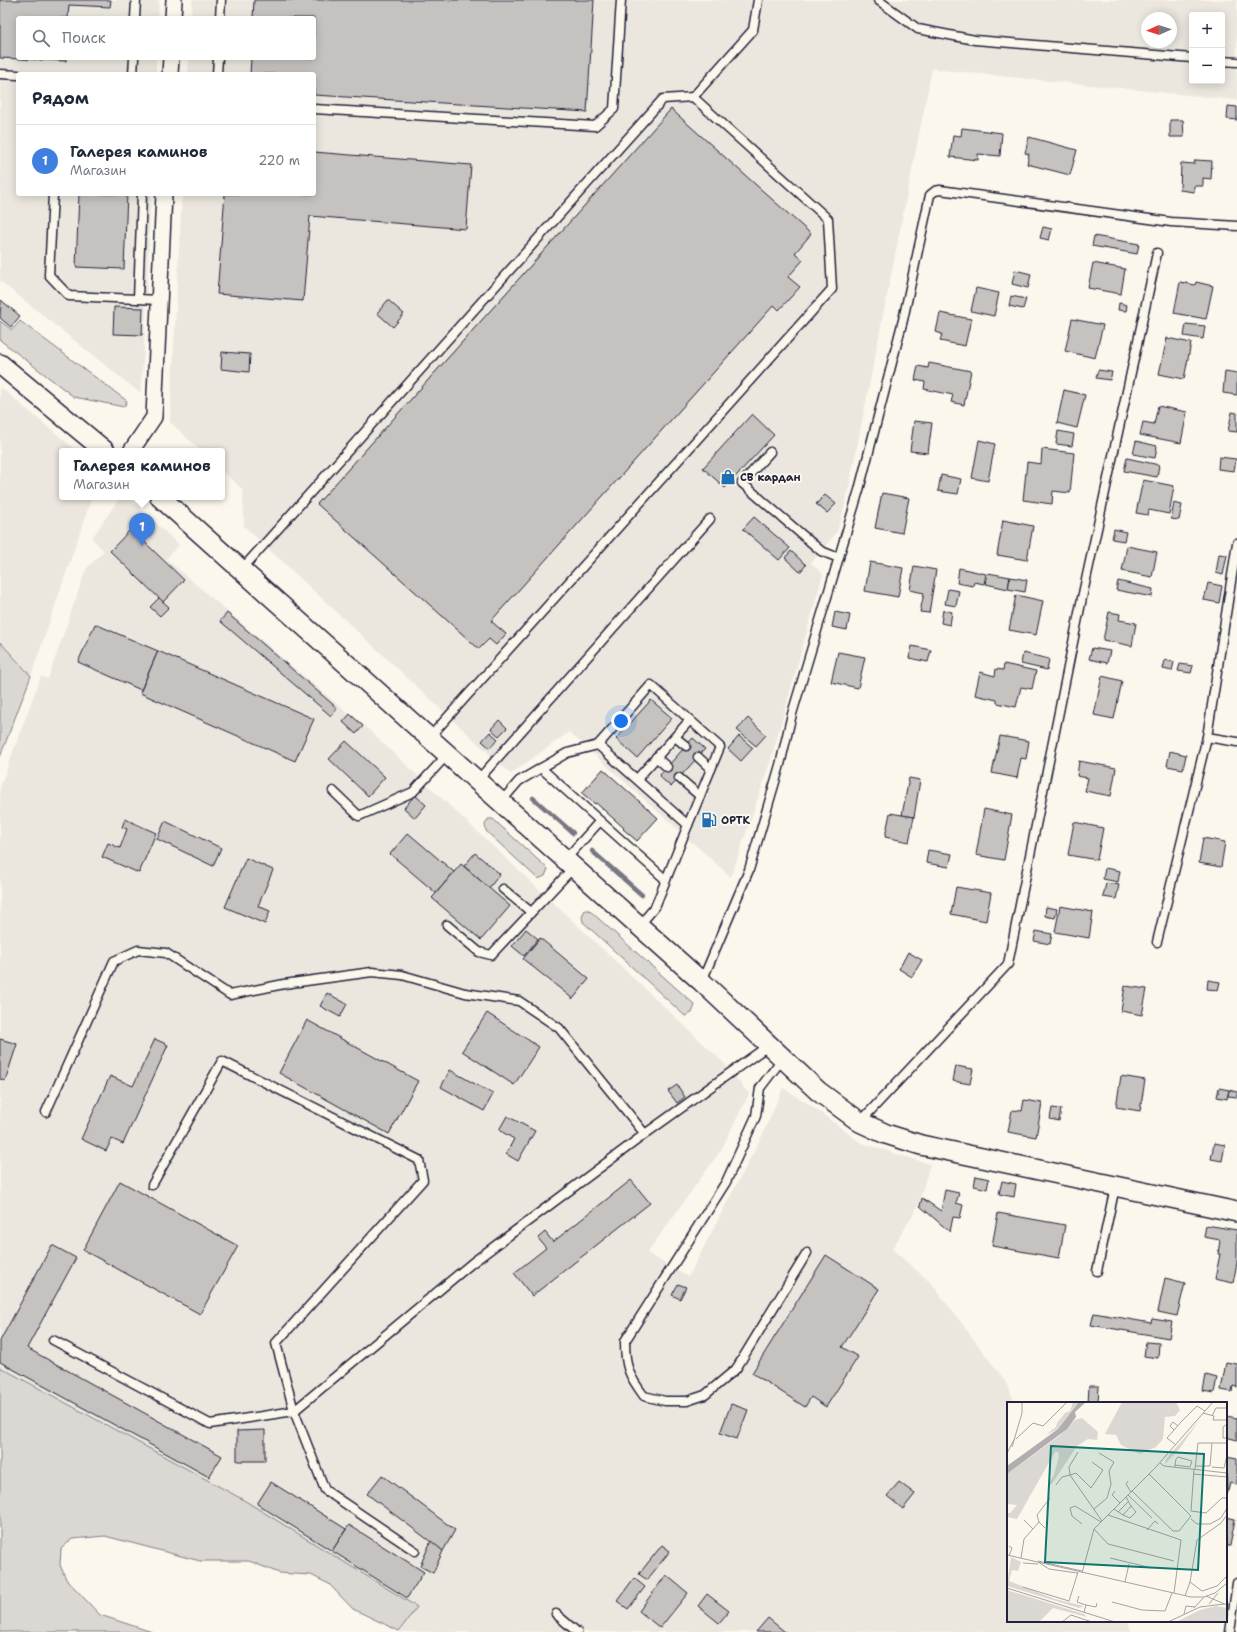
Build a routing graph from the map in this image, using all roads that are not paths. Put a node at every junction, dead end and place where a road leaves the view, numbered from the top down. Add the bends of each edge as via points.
1 (136, 0) edge
2 (174, 0) edge
3 (221, 0) edge
4 (621, 0) edge
5 (758, 0) edge
6 (878, 0) edge
7 (135, 16) edge
8 (173, 16) edge
9 (220, 16) edge
10 (1189, 58) edge
11 (134, 60) edge
12 (171, 60) edge
13 (218, 60) edge
14 (1225, 61) edge
15 (1237, 62) edge
16 (133, 72) edge
17 (170, 72) edge
18 (217, 72) edge
19 (0, 74) edge
20 (16, 75) edge
21 (693, 97) junction
22 (316, 109) edge
23 (53, 196) edge
24 (142, 196) edge
25 (164, 196) edge
26 (1237, 226) edge
27 (1157, 253) dead end
28 (138, 299) junction
29 (160, 300) junction
30 (0, 364) edge
31 (101, 448) edge
32 (133, 448) edge
33 (770, 452) dead end
34 (163, 500) edge
35 (710, 519) dead end
36 (1237, 543) edge
37 (839, 558) junction
38 (242, 570) junction
39 (690, 720) junction
40 (1207, 736) junction
41 (675, 737) junction
42 (429, 738) junction
43 (1237, 742) edge
44 (598, 745) junction
45 (686, 746) dead end
46 (448, 755) junction
47 (656, 757) junction
48 (698, 757) dead end
49 (667, 767) dead end
50 (541, 768) junction
51 (711, 769) junction
52 (679, 778) dead end
53 (637, 779) junction
54 (477, 781) junction
55 (333, 792) dead end
56 (700, 796) junction
57 (500, 802) junction
58 (600, 821) junction
59 (688, 825) junction
60 (569, 864) junction
61 (666, 880) junction
62 (503, 889) dead end
63 (531, 912) junction
64 (447, 925) dead end
65 (638, 926) junction
66 (1157, 942) dead end
67 (702, 982) junction
68 (770, 1045) junction
69 (784, 1058) junction
70 (46, 1112) dead end
71 (860, 1122) junction
72 (645, 1134) junction
73 (152, 1185) dead end
74 (1115, 1187) junction
75 (1237, 1212) edge
76 (807, 1253) dead end
77 (1097, 1271) dead end
78 (53, 1340) dead end
79 (294, 1411) junction
80 (414, 1551) dead end
81 (1237, 1583) edge
82 (556, 1614) dead end
83 (577, 1632) edge
84 (1230, 1632) edge

1 - 7 lane
2 - 8 street
3 - 9 lane
4 - 22 lane via 614,109 595,126
5 - 21 lane via 753,30
6 - 10 lane via 918,30 975,40
11 - 16 lane
12 - 17 street
13 - 18 lane
14 - 15 lane
19 - 20 lane
21 - 38 lane via 663,99
21 - 42 lane via 828,218 832,289
23 - 28 lane via 49,275 69,296
24 - 28 lane
25 - 29 street
26 - 37 lane via 1170,222 948,191 935,191 930,195 903,320
27 - 71 lane via 1083,591 1008,964
28 - 29 lane
29 - 32 street via 154,416
30 - 31 street
33 - 37 lane via 742,483 821,551
34 - 38 street
35 - 54 lane
36 - 40 lane
37 - 67 lane via 749,870
38 - 42 street
39 - 41 lane
39 - 44 lane via 651,685
39 - 51 lane via 720,747
40 - 43 lane
40 - 66 lane
41 - 45 lane
41 - 47 lane
42 - 46 street
44 - 50 lane via 568,753
44 - 53 lane
46 - 54 street
46 - 55 lane via 413,792 358,816
47 - 49 lane
47 - 53 lane
48 - 51 lane
50 - 57 lane via 519,781
50 - 58 lane
51 - 56 lane
52 - 56 lane
53 - 59 lane
54 - 57 street
56 - 59 lane
57 - 60 street
58 - 60 lane
58 - 61 lane
59 - 61 lane
60 - 63 lane
60 - 65 street
61 - 65 lane via 655,907
62 - 63 lane
63 - 64 lane via 491,955 479,952
65 - 67 street
67 - 68 street
68 - 69 street
68 - 72 lane
69 - 71 street via 818,1091
69 - 76 lane via 760,1088 756,1116 726,1182 625,1341 625,1358 630,1378 644,1396 665,1401 687,1401 705,1395 736,1369
70 - 72 lane via 114,961 138,950 166,953 230,995 284,984 372,972 402,975 465,993 519,1001 559,1028
71 - 74 street via 886,1134 921,1145
72 - 79 lane via 472,1263
73 - 79 lane via 222,1060 419,1160 423,1180 276,1343
74 - 75 street
74 - 77 lane
78 - 79 lane via 210,1424
79 - 80 lane via 325,1490
81 - 84 lane
82 - 83 lane

